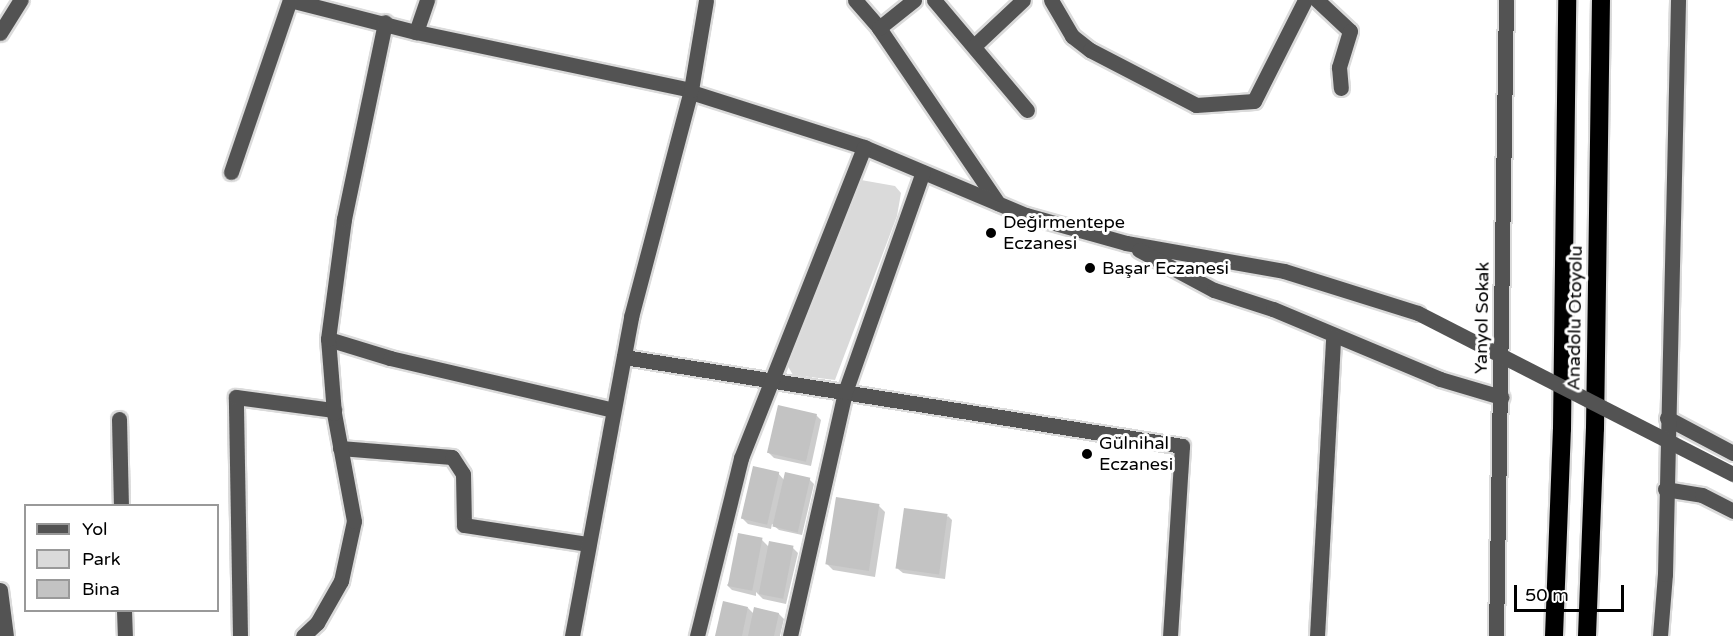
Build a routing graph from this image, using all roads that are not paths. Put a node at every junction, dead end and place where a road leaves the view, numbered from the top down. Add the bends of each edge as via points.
1 (21, 0) edge
2 (290, 0) edge
3 (427, 0) edge
4 (706, 0) edge
5 (855, 0) edge
6 (914, 0) edge
7 (934, 0) edge
8 (1023, 0) edge
9 (1051, 0) edge
10 (1305, 0) edge
11 (1317, 0) edge
12 (1506, 0) edge
13 (1567, 0) edge
14 (1601, 0) edge
15 (1678, 0) edge
16 (385, 22) junction
17 (879, 28) junction
18 (416, 32) junction
19 (0, 33) edge
20 (974, 46) junction
21 (1341, 88) dead end
22 (691, 91) junction
23 (1027, 110) dead end
24 (864, 147) junction
25 (231, 172) dead end
26 (923, 172) junction
27 (998, 203) junction
28 (1126, 243) junction
29 (1333, 336) junction
30 (328, 339) junction
31 (624, 357) junction
32 (770, 380) junction
33 (844, 392) junction
34 (1501, 397) junction
35 (334, 410) junction
36 (613, 410) junction
37 (119, 418) dead end
38 (1667, 418) junction
39 (340, 448) junction
40 (1733, 453) edge
41 (1733, 474) edge
42 (1665, 489) junction
43 (121, 504) edge
44 (1733, 511) edge
45 (588, 544) junction
46 (0, 590) edge
47 (124, 612) edge
48 (6, 636) edge
49 (125, 636) edge
50 (240, 636) edge
51 (303, 636) edge
52 (572, 636) edge
53 (697, 636) edge
54 (790, 636) edge
55 (1170, 636) edge
56 (1317, 636) edge
57 (1496, 636) edge
58 (1554, 636) edge
59 (1587, 636) edge
60 (1659, 636) edge

1 - 19 street
2 - 16 street
2 - 25 street
3 - 18 street
4 - 22 street
5 - 17 street
6 - 17 street
7 - 20 street
8 - 20 street
9 - 10 street via 1072,36 1090,50 1196,105 1254,101
11 - 21 street via 1350,32 1339,67
12 - 34 street, Yanyol Sokak
13 - 58 highway, Anadolu Otoyolu via 1562,429
14 - 59 highway, Anadolu Otoyolu via 1595,428
15 - 38 street
16 - 18 street
16 - 30 street via 344,219
17 - 27 street
18 - 22 street
20 - 23 street
22 - 24 street
22 - 31 street
24 - 26 street
24 - 32 street
26 - 27 street
26 - 33 street
27 - 28 street via 1026,215
28 - 29 street via 1214,290 1273,309
28 - 41 street, bridge via 1284,271 1418,313
29 - 34 street via 1440,379
29 - 56 street
30 - 35 street
30 - 36 street via 390,358
31 - 32 street
31 - 36 street
32 - 33 street
32 - 53 street via 741,458
33 - 54 street
33 - 55 street via 1182,446
34 - 57 street, Yanyol Sokak
35 - 39 street
35 - 50 street via 236,398
36 - 45 street
37 - 43 street
38 - 40 street
38 - 42 street
39 - 45 street via 452,457 463,474 464,525
39 - 51 street via 354,521 341,581 317,622
42 - 44 street via 1702,495
42 - 60 street
45 - 52 street
46 - 48 street
47 - 49 street

